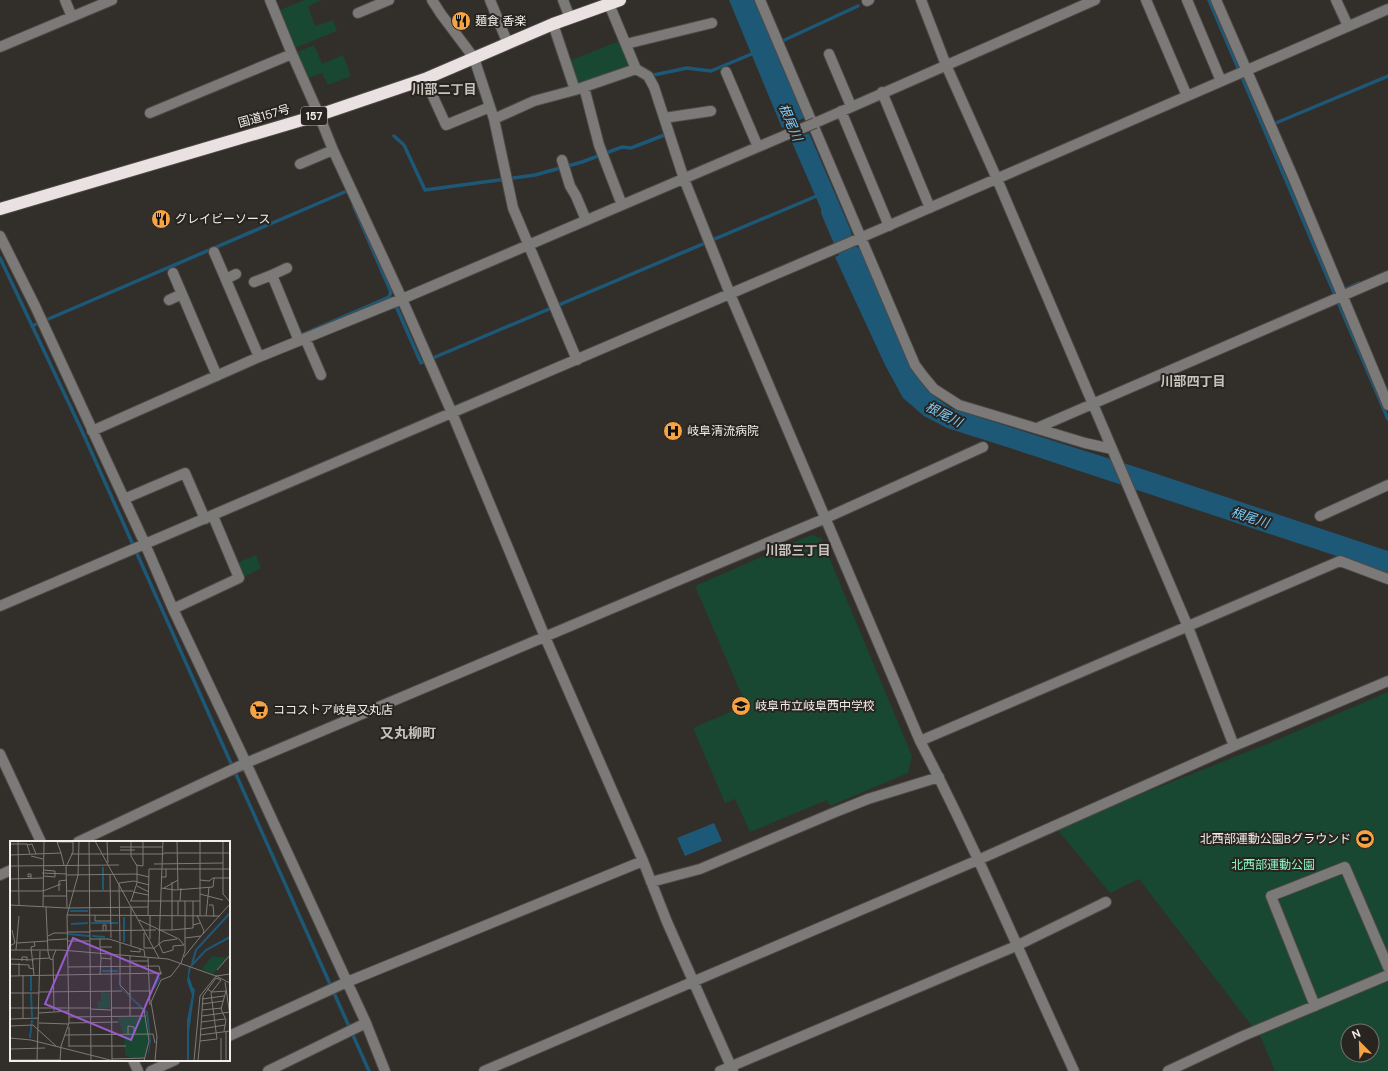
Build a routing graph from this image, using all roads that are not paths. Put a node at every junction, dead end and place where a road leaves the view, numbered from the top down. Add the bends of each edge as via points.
1 (65, 0) edge
2 (112, 0) edge
3 (270, 0) edge
4 (389, 0) edge
5 (432, 0) edge
6 (490, 0) edge
7 (563, 0) edge
8 (760, 0) edge
9 (920, 0) edge
10 (1095, 0) edge
11 (1146, 0) edge
12 (1187, 0) edge
13 (1216, 0) edge
14 (1336, 0) edge
15 (614, 2) edge
16 (1388, 9) edge
17 (358, 13) dead end
18 (72, 17) junction
19 (570, 18) junction
20 (712, 23) dead end
21 (554, 24) junction
22 (1348, 26) junction
23 (508, 44) junction
24 (626, 44) junction
25 (0, 47) edge
26 (292, 54) junction
27 (829, 54) dead end
28 (474, 58) junction
29 (946, 65) junction
30 (636, 69) junction
31 (1246, 70) junction
32 (726, 72) dead end
33 (425, 79) junction
34 (1221, 81) junction
35 (580, 89) junction
36 (882, 92) junction
37 (1187, 96) junction
38 (851, 106) junction
39 (490, 107) junction
40 (841, 110) junction
41 (711, 111) dead end
42 (150, 113) dead end
43 (319, 115) junction
44 (664, 118) junction
45 (494, 119) junction
46 (758, 147) junction
47 (333, 150) junction
48 (562, 160) dead end
49 (300, 164) dead end
50 (684, 179) junction
51 (997, 179) junction
52 (622, 205) junction
53 (930, 208) junction
54 (0, 209) edge
55 (586, 220) junction
56 (889, 226) junction
57 (0, 236) edge
58 (859, 239) junction
59 (528, 244) junction
60 (214, 252) dead end
61 (288, 268) dead end
62 (173, 273) dead end
63 (236, 274) dead end
64 (272, 275) junction
65 (1388, 276) edge
66 (226, 279) junction
67 (254, 282) dead end
68 (182, 294) junction
69 (730, 294) junction
70 (1343, 296) junction
71 (402, 299) junction
72 (168, 300) dead end
73 (302, 339) junction
74 (259, 357) junction
75 (577, 360) junction
76 (321, 375) dead end
77 (217, 376) junction
78 (1093, 404) junction
79 (1388, 405) edge
80 (452, 413) junction
81 (1038, 428) junction
82 (92, 431) junction
83 (983, 447) dead end
84 (1113, 452) junction
85 (1388, 485) edge
86 (124, 499) junction
87 (1320, 516) dead end
88 (209, 518) junction
89 (826, 518) junction
90 (145, 544) junction
91 (1388, 579) edge
92 (0, 606) edge
93 (173, 608) junction
94 (1188, 627) junction
95 (545, 637) junction
96 (1388, 681) edge
97 (920, 740) junction
98 (1234, 746) junction
99 (0, 754) edge
100 (246, 763) junction
101 (939, 777) junction
102 (41, 841) edge
103 (80, 841) edge
104 (978, 860) junction
105 (643, 861) junction
106 (10, 870) edge
107 (0, 875) edge
108 (651, 882) junction
109 (1106, 902) dead end
110 (1016, 946) junction
111 (1388, 967) edge
112 (1388, 975) edge
113 (347, 982) junction
114 (693, 982) junction
115 (1315, 1006) junction
116 (366, 1023) junction
117 (230, 1036) edge
118 (133, 1061) edge
119 (173, 1061) edge
120 (732, 1069) edge
121 (138, 1071) edge
122 (151, 1071) edge
123 (268, 1071) edge
124 (384, 1071) edge
125 (484, 1071) edge
126 (720, 1071) edge
127 (1074, 1071) edge
128 (1168, 1071) edge

1 - 18 street
2 - 18 street
3 - 26 street
4 - 17 street
5 - 28 street
6 - 23 street
7 - 19 street
8 - 58 street
9 - 29 street
10 - 29 street
11 - 37 street
12 - 34 street
13 - 31 street
14 - 22 street
15 - 19 highway, 国道157号 / 157
15 - 24 street
16 - 22 street
18 - 25 street
19 - 21 highway, 国道157号 / 157
20 - 24 street
21 - 23 highway, 国道157号 / 157
21 - 35 street
22 - 31 street
23 - 28 highway, 国道157号 / 157
24 - 30 street
26 - 42 street
26 - 43 street
27 - 38 street
28 - 33 highway, 国道157号 / 157
28 - 39 street
29 - 36 street
29 - 51 street
30 - 35 street
30 - 44 street via 648,76
31 - 34 street
31 - 70 street
32 - 46 street
33 - 39 street via 446,125
33 - 43 highway, 国道157号 / 157
34 - 37 street
35 - 45 street via 534,101
35 - 52 street
36 - 38 street
36 - 53 street
37 - 51 street
38 - 40 street
39 - 45 street
40 - 46 street, bridge
40 - 56 street
41 - 44 street
43 - 47 street
43 - 54 highway, 国道157号 / 157
44 - 50 street
45 - 59 street via 513,208
46 - 50 street
47 - 49 street
47 - 71 street
48 - 55 street via 570,186
50 - 52 street
50 - 69 street
51 - 53 street
51 - 78 street
52 - 55 street
53 - 56 street
55 - 59 street
56 - 58 street
57 - 82 street
58 - 69 street
58 - 81 street via 915,364 934,389 959,405
59 - 71 street
59 - 75 street
60 - 66 street
61 - 64 street
62 - 68 street
63 - 66 street
64 - 67 street
64 - 73 street
65 - 70 street
66 - 74 street
68 - 72 street
68 - 77 street
69 - 75 street
69 - 89 street
70 - 78 street
70 - 79 street
71 - 73 street
71 - 80 street
73 - 74 street
73 - 76 street
74 - 77 street
75 - 80 street
77 - 82 street
78 - 81 street
78 - 84 street
80 - 88 street
80 - 95 street
81 - 84 street
82 - 86 street
83 - 89 street
84 - 94 street
85 - 87 street
86 - 88 street via 185,473
86 - 90 street
88 - 90 street
88 - 93 street via 239,578
89 - 95 street
89 - 97 street
90 - 92 street
90 - 93 street
91 - 94 street via 1340,561
93 - 100 street
94 - 97 street
94 - 98 street
95 - 100 street
95 - 105 street
96 - 98 street
97 - 101 street
98 - 104 street
99 - 102 street
100 - 103 street
100 - 113 street
101 - 104 street
101 - 108 street via 868,799 700,869
104 - 110 street
104 - 114 street
105 - 108 street
105 - 113 street
106 - 107 street
108 - 114 street
109 - 110 street
110 - 120 street
110 - 127 street
111 - 115 street via 1345,867 1271,896
112 - 115 street
113 - 116 street
113 - 117 street
114 - 120 street
114 - 125 street
115 - 128 street
116 - 123 street
116 - 124 street
118 - 121 street
119 - 122 street
120 - 126 street

